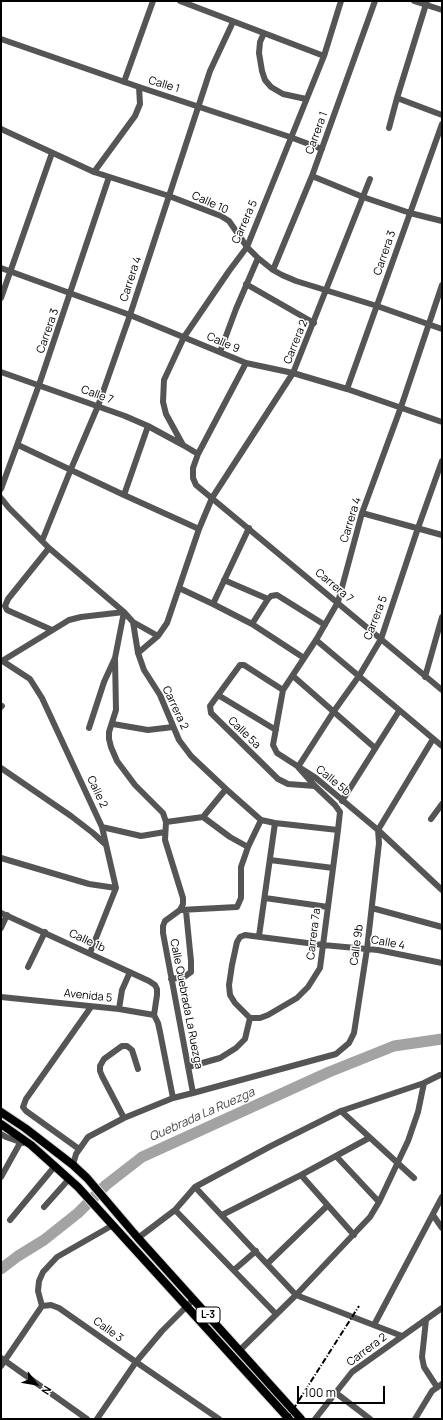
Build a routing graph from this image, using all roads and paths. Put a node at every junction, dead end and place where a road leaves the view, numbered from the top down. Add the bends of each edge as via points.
1 (153, 1) edge
2 (180, 1) edge
3 (341, 1) edge
4 (375, 1) edge
5 (414, 1) edge
6 (427, 3) edge
7 (442, 10) edge
8 (233, 22) junction
9 (264, 33) junction
10 (1, 39) edge
11 (324, 56) junction
12 (124, 82) junction
13 (139, 87) junction
14 (397, 98) junction
15 (306, 99) junction
16 (198, 106) junction
17 (442, 114) edge
18 (442, 124) edge
19 (390, 128) dead end
20 (1, 129) edge
21 (290, 137) junction
22 (322, 149) junction
23 (52, 153) junction
24 (94, 172) junction
25 (312, 176) junction
26 (108, 177) junction
27 (370, 179) dead end
28 (169, 196) junction
29 (363, 197) junction
30 (410, 213) junction
31 (442, 221) edge
32 (247, 247) junction
33 (258, 258) junction
34 (1, 268) edge
35 (273, 270) junction
36 (10, 271) junction
37 (246, 284) junction
38 (442, 285) edge
39 (326, 290) junction
40 (71, 293) junction
41 (1, 298) edge
42 (377, 306) junction
43 (130, 315) junction
44 (314, 323) junction
45 (429, 324) junction
46 (442, 329) edge
47 (184, 337) junction
48 (220, 352) junction
49 (246, 363) junction
50 (1, 372) edge
51 (293, 373) junction
52 (39, 385) junction
53 (347, 389) junction
54 (98, 406) junction
55 (401, 407) junction
56 (442, 422) edge
57 (148, 426) junction
58 (183, 444) junction
59 (18, 445) junction
60 (198, 454) junction
61 (442, 461) edge
62 (71, 469) junction
63 (1, 489) edge
64 (124, 495) junction
65 (1, 498) edge
66 (212, 498) junction
67 (362, 513) junction
68 (249, 528) junction
69 (418, 528) junction
70 (199, 529) junction
71 (442, 535) edge
72 (42, 541) junction
73 (49, 548) junction
74 (224, 580) junction
75 (179, 588) junction
76 (268, 599) junction
77 (338, 602) junction
78 (213, 604) junction
79 (124, 612) junction
80 (442, 617) edge
81 (133, 622) junction
82 (252, 624) junction
83 (325, 625) junction
84 (52, 630) junction
85 (158, 636) junction
86 (381, 639) junction
87 (316, 640) junction
88 (138, 653) junction
89 (115, 658) junction
90 (304, 658) junction
91 (2, 661) edge
92 (293, 676) junction
93 (359, 676) junction
94 (425, 677) junction
95 (283, 690) junction
96 (442, 690) edge
97 (218, 695) junction
98 (334, 711) junction
99 (400, 712) junction
100 (112, 724) junction
101 (173, 727) junction
102 (90, 728) dead end
103 (276, 730) junction
104 (433, 739) junction
105 (442, 746) edge
106 (375, 748) junction
107 (298, 767) junction
108 (1, 768) edge
109 (315, 786) junction
110 (226, 789) junction
111 (342, 801) junction
112 (442, 804) edge
113 (203, 817) junction
114 (431, 819) dead end
115 (261, 820) junction
116 (166, 822) junction
117 (275, 823) junction
118 (102, 827) junction
119 (338, 830) junction
120 (378, 830) junction
121 (165, 832) junction
122 (105, 844) junction
123 (248, 847) junction
124 (1, 858) edge
125 (270, 860) junction
126 (333, 868) junction
127 (116, 888) junction
128 (442, 890) edge
129 (265, 898) junction
130 (328, 907) junction
131 (372, 908) junction
132 (183, 910) junction
133 (4, 914) edge
134 (442, 927) edge
135 (1, 928) edge
136 (45, 932) junction
137 (259, 936) junction
138 (323, 945) junction
139 (367, 949) junction
140 (90, 953) junction
141 (442, 963) edge
142 (28, 967) dead end
143 (130, 972) junction
144 (171, 979) junction
145 (1, 997) edge
146 (91, 1007) junction
147 (119, 1009) junction
148 (154, 1015) junction
149 (250, 1018) junction
150 (188, 1067) junction
151 (138, 1069) dead end
152 (440, 1076) dead end
153 (424, 1083) junction
154 (193, 1093) junction
155 (172, 1098) junction
156 (341, 1111) junction
157 (1, 1112) edge
158 (124, 1118) junction
159 (1, 1124) edge
160 (1, 1134) edge
161 (369, 1138) junction
162 (20, 1143) junction
163 (31, 1145) junction
164 (79, 1149) junction
165 (336, 1156) junction
166 (398, 1163) junction
167 (73, 1165) junction
168 (55, 1166) junction
169 (301, 1175) junction
170 (1, 1177) edge
171 (414, 1178) dead end
172 (69, 1179) junction
173 (195, 1187) junction
174 (442, 1197) edge
175 (379, 1202) junction
176 (328, 1206) junction
177 (44, 1207) dead end
178 (175, 1210) junction
179 (222, 1215) junction
180 (433, 1215) junction
181 (10, 1220) dead end
182 (113, 1225) junction
183 (442, 1228) edge
184 (354, 1235) junction
185 (138, 1238) junction
186 (256, 1251) junction
187 (268, 1263) junction
188 (234, 1270) junction
189 (296, 1295) junction
190 (194, 1299) junction
191 (42, 1306) junction
192 (188, 1307) junction
193 (442, 1308) edge
194 (276, 1314) junction
195 (426, 1320) junction
196 (374, 1325) junction
197 (402, 1336) junction
198 (240, 1351) junction
199 (2, 1362) edge
200 (136, 1362) junction
201 (439, 1385) edge
202 (336, 1393) junction
203 (87, 1419) edge
204 (97, 1419) edge
205 (219, 1419) edge
206 (289, 1419) edge
207 (301, 1419) edge
208 (315, 1419) edge
209 (370, 1419) edge
210 (414, 1419) edge

1 - 12 street
2 - 8 street
3 - 11 street, Carrera 5
4 - 22 street, Carrera 1
5 - 6 street
6 - 7 street
6 - 14 street
8 - 9 street
8 - 16 street, Carrera 4 via 210,71
9 - 11 street
9 - 15 street via 260,42 260,53 265,80 283,94
10 - 12 street, Calle 1
11 - 15 street, Carrera 5
12 - 13 street, Calle 1
13 - 16 street, Calle 1
13 - 24 street via 140,104 135,116
14 - 17 street
14 - 19 street
15 - 21 street, Carrera 5
16 - 21 street, Calle 1
16 - 28 street, Carrera 4
18 - 30 street, Carrera 3
20 - 23 street, Calle 10
21 - 22 street, Calle 1
21 - 32 street, Carrera 5
22 - 25 street, Carrera 1
23 - 24 street, Calle 10
23 - 36 street
24 - 26 street, Calle 10
25 - 29 street
25 - 35 street, Carrera 1
26 - 28 street, Calle 10
26 - 40 street, Carrera 3
27 - 29 street, Carrera 2
28 - 32 street, Calle 10 via 229,221
28 - 43 street, Carrera 4
29 - 30 street
29 - 39 street, Carrera 2
30 - 31 street
30 - 42 street, Carrera 3
32 - 33 street, Calle 10
32 - 47 street, Carrera 5
33 - 35 street, Calle 10
33 - 37 street
34 - 36 street, Calle 9
35 - 39 street, Calle 10 via 296,281
36 - 40 street, Calle 9
36 - 41 street
37 - 44 street
37 - 48 street
38 - 45 street, Carrera 4
39 - 42 street, Calle 10
39 - 44 street, Carrera 2
40 - 43 street, Calle 9
40 - 52 street, Carrera 3
42 - 45 street, Calle 10
42 - 53 street, Carrera 3
43 - 47 street, Calle 9
43 - 54 street, Carrera 4
44 - 51 street, Carrera 2
45 - 46 street, Calle 10
45 - 55 street, Carrera 4
47 - 48 street, Calle 9
47 - 58 street, Carrera 5 via 164,380 162,392 166,414
48 - 49 street, Calle 9
49 - 51 street, Calle 9
49 - 60 street
50 - 52 street, Calle 7
51 - 53 street, Calle 9
51 - 66 street, Carrera 2
52 - 54 street, Calle 7
52 - 59 street, Carrera 3
53 - 55 street, Calle 9
54 - 57 street, Calle 7
54 - 62 street, Carrera 4
55 - 56 street, Calle 9
55 - 67 street, Carrera 4
57 - 58 street, Calle 7
57 - 64 street
58 - 60 street, Carrera 5
59 - 62 street
59 - 63 street, Carrera 3
60 - 66 street, Carrera 7 via 193,468 193,478 196,485
61 - 69 street, Carrera 5
62 - 64 street
62 - 72 street, Carrera 4
64 - 70 street
65 - 72 street
66 - 68 street, Carrera 7
66 - 70 street, Carrera 2
67 - 69 street
67 - 77 street, Carrera 4
68 - 74 street
68 - 77 street, Carrera 7
69 - 71 street
69 - 86 street, Carrera 5
70 - 75 street, Carrera 2
72 - 73 street
73 - 79 street
73 - 84 street via 5,606 7,610
74 - 76 street
74 - 78 street
75 - 78 street
75 - 85 street, Carrera 2 via 167,623
76 - 82 street
76 - 83 street via 277,595
77 - 83 street, Carrera 4
77 - 86 street, Carrera 7
78 - 82 street
79 - 81 street
79 - 84 street via 81,616
79 - 89 street
80 - 94 street
81 - 85 street
81 - 88 street, Carrera 2
82 - 90 street
83 - 87 street, Carrera 4
84 - 91 street
85 - 88 street, Carrera 2
86 - 93 street, Carrera 5
86 - 94 street, Carrera 7
87 - 90 street, Carrera 4
87 - 93 street
88 - 101 street, Carrera 2 via 144,670 165,705
89 - 100 street via 116,704
89 - 102 street via 104,682
90 - 92 street, Carrera 4
91 - 118 street, Calle 2 via 30,679 42,698
92 - 95 street, Carrera 4
92 - 98 street
93 - 98 street, Carrera 5
93 - 99 street
94 - 96 street, Carrera 7
95 - 97 street, Calle 5a via 244,665 240,665
95 - 103 street, Carrera 4
97 - 103 street
97 - 109 street, Calle 5a via 210,706 213,716 278,780 288,784
98 - 106 street
98 - 107 street, Carrera 5
99 - 104 street
99 - 106 street
100 - 101 street via 148,730
100 - 116 street via 109,739 117,761 135,785 163,812
101 - 110 street, Carrera 2 via 191,756
103 - 107 street, Calle 5b via 273,745 275,750
104 - 105 street
104 - 120 street
106 - 111 street
107 - 109 street, Carrera 7a
107 - 111 street, Calle 5b via 316,778
108 - 122 street via 72,816
109 - 119 street, Carrera 7a via 338,808
110 - 113 street
110 - 115 street, Carrera 2
111 - 120 street, Calle 5b
112 - 114 street
113 - 116 street
113 - 123 street
115 - 117 street, Carrera 2
115 - 123 street
116 - 121 street
117 - 119 street, Carrera 2
117 - 125 street
118 - 121 street via 141,836
118 - 122 street, Calle 2
119 - 126 street, Carrera 7a
120 - 128 street, Calle 5b
120 - 131 street, Calle 9b
121 - 132 street via 165,840 183,898
122 - 127 street, Calle 2
123 - 132 street via 241,868 241,898 237,907
124 - 127 street via 89,884
125 - 126 street
125 - 129 street
126 - 130 street, Carrera 7a
127 - 140 street
129 - 130 street
129 - 137 street
130 - 138 street, Carrera 7a
131 - 134 street
131 - 139 street, Calle 9b
132 - 144 street, Calle Quebrada La Ruezga via 165,921 163,926
132 - 144 street via 191,972 184,977
133 - 135 street
133 - 136 street, Calle 1b
136 - 140 street, Calle 1b
136 - 142 street
137 - 138 street, Calle 4
137 - 149 street via 240,937 229,985 235,1003
138 - 139 street, Calle 4
138 - 149 street, Carrera 7a via 320,968 308,987 297,998 268,1015
139 - 141 street, Calle 4
139 - 154 street, Calle 9b via 354,1033 349,1043 336,1054
140 - 143 street, Calle 1b
143 - 147 street via 122,990
143 - 148 street, Calle 1b via 155,985 157,995
144 - 150 street, Calle Quebrada La Ruezga
145 - 146 street, Avenida 5
146 - 147 street, Avenida 5
146 - 164 street via 26,1099 23,1107
147 - 148 street, Avenida 5
148 - 155 street via 160,1032
149 - 150 street via 244,1040 236,1048 220,1058
150 - 154 street, Calle Quebrada La Ruezga
151 - 158 street via 132,1050 127,1046 122,1046 104,1059 100,1066 102,1076
152 - 153 street
153 - 156 street
153 - 166 street via 418,1112
154 - 155 street
155 - 158 street
156 - 161 street
156 - 173 street
157 - 167 main road, L-3
158 - 164 street via 88,1138
159 - 163 main road, L-3
160 - 162 street
161 - 165 street
161 - 166 street
162 - 163 street
162 - 170 street
163 - 168 main road, L-3
164 - 167 street
165 - 169 street
165 - 175 street
166 - 171 street
166 - 175 street
167 - 185 main road, L-3
168 - 172 main road, L-3
168 - 181 street
169 - 176 street
169 - 179 street
172 - 177 street
172 - 182 main road, L-3
173 - 178 street
173 - 179 street
174 - 180 street
175 - 184 street
176 - 184 street
176 - 187 street
178 - 185 street
178 - 188 street
179 - 186 street
180 - 183 street
180 - 196 street
182 - 191 street via 57,1257 42,1272 38,1281
182 - 192 main road, L-3
184 - 189 street
185 - 190 main road, L-3
186 - 187 street
186 - 188 street
187 - 189 street
188 - 194 street
189 - 194 street
189 - 196 street
190 - 192 street
190 - 198 main road, L-3
191 - 199 street
191 - 200 street, Calle 3 via 51,1305 59,1308
192 - 200 street via 162,1331
192 - 206 main road, L-3
193 - 195 street, Carrera 2
194 - 198 street
195 - 197 street, Carrera 2
195 - 201 street via 422,1357 424,1367
196 - 197 street
197 - 202 street, Carrera 2 via 352,1372
198 - 207 main road, L-3
199 - 203 street
200 - 204 street
200 - 205 street, Calle 3
201 - 210 street via 432,1391
202 - 208 street, Carrera 2
202 - 209 street

